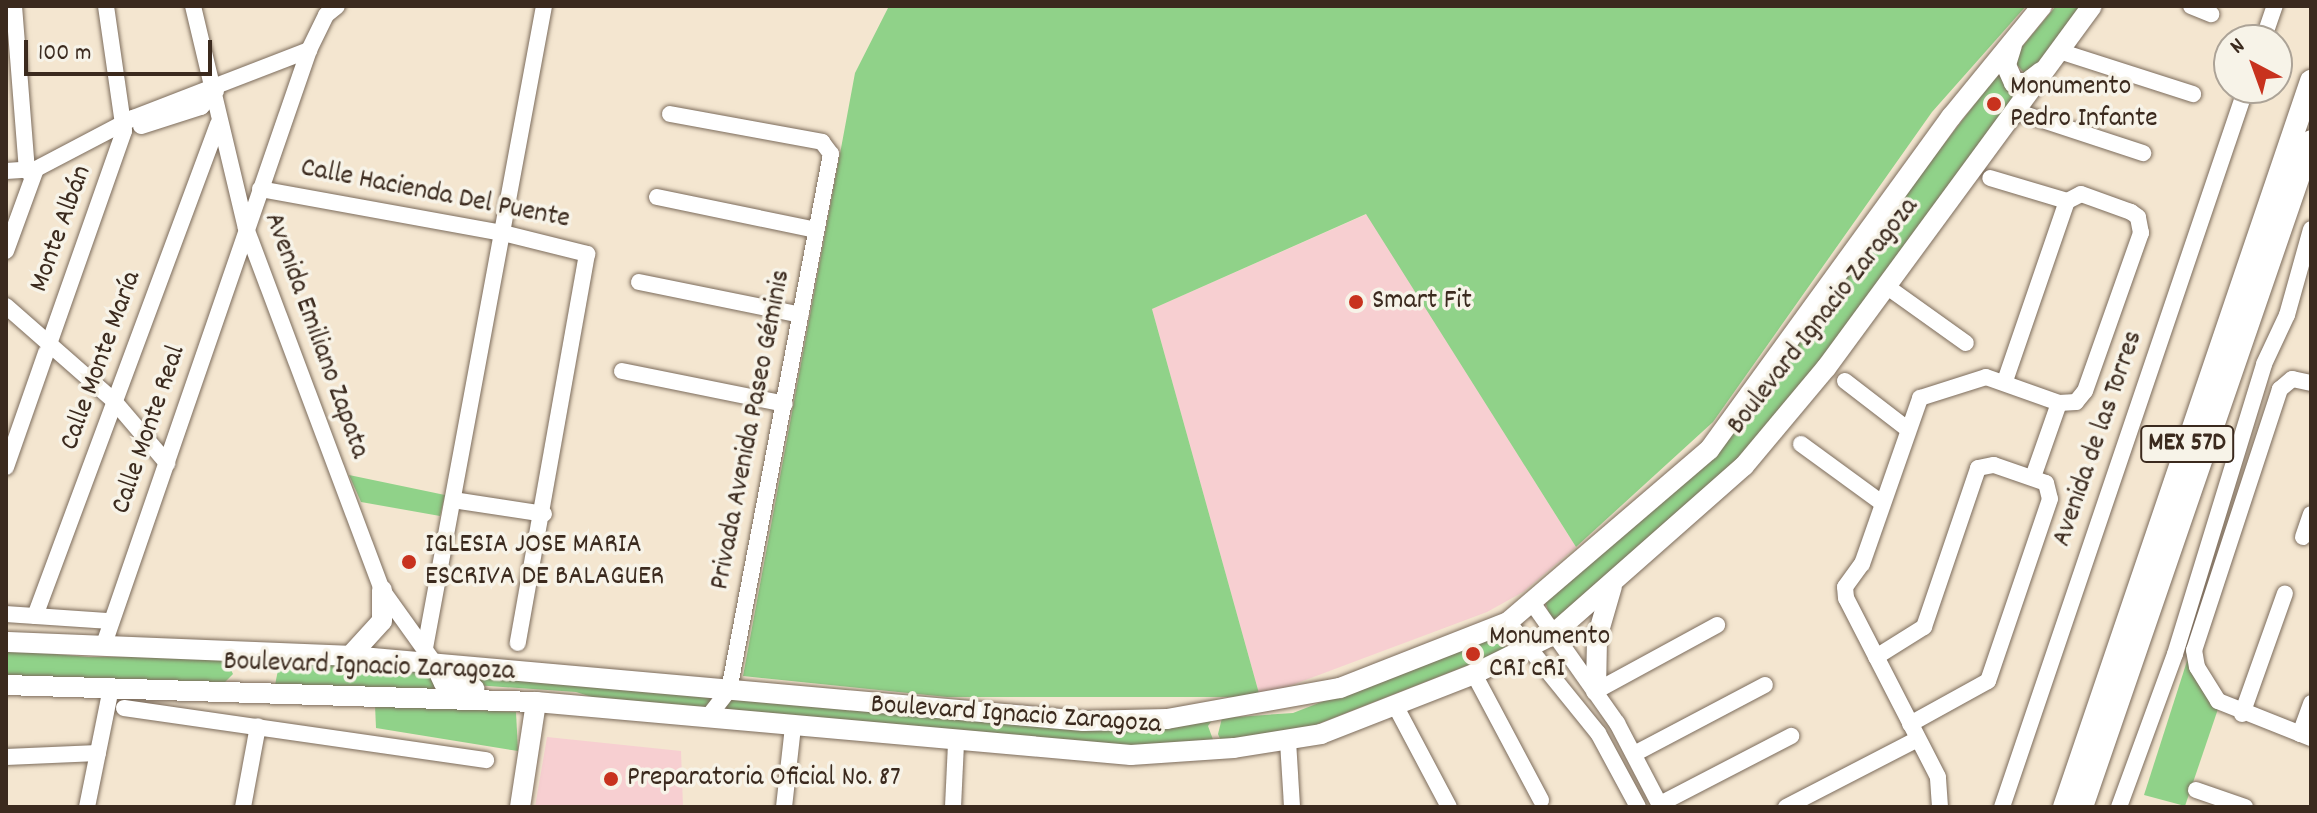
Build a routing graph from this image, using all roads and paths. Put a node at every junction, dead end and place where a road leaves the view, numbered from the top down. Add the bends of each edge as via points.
1 (14, 6) edge
2 (106, 6) edge
3 (193, 6) edge
4 (337, 6) edge
5 (544, 6) edge
6 (2042, 6) edge
7 (2092, 6) edge
8 (2191, 6) edge
9 (2211, 14) dead end
10 (2015, 38) junction
11 (309, 50) junction
12 (2054, 58) junction
13 (2311, 81) edge
14 (214, 92) junction
15 (2193, 94) dead end
16 (2241, 104) edge
17 (2015, 111) junction
18 (670, 114) dead end
19 (218, 124) junction
20 (120, 128) junction
21 (2311, 141) edge
22 (2143, 153) dead end
23 (31, 170) junction
24 (6, 171) edge
25 (1990, 178) dead end
26 (260, 189) junction
27 (657, 197) dead end
28 (2067, 201) junction
29 (246, 228) junction
30 (2311, 229) edge
31 (816, 230) junction
32 (503, 233) junction
33 (6, 251) edge
34 (639, 282) dead end
35 (1886, 286) junction
36 (6, 306) edge
37 (801, 315) junction
38 (1966, 343) dead end
39 (48, 349) junction
40 (622, 371) dead end
41 (1845, 381) dead end
42 (2005, 381) junction
43 (2311, 383) edge
44 (114, 401) junction
45 (2059, 403) junction
46 (785, 404) junction
47 (1906, 428) junction
48 (1801, 444) dead end
49 (167, 463) junction
50 (6, 467) edge
51 (2033, 477) junction
52 (453, 500) junction
53 (1882, 503) junction
54 (544, 514) junction
55 (2311, 514) edge
56 (2303, 537) dead end
57 (1612, 586) junction
58 (382, 590) junction
59 (2285, 593) dead end
60 (1533, 604) junction
61 (6, 614) edge
62 (35, 616) junction
63 (110, 621) junction
64 (1508, 622) junction
65 (1717, 625) dead end
66 (1551, 636) junction
67 (6, 642) edge
68 (518, 643) dead end
69 (103, 647) junction
70 (1526, 651) junction
71 (257, 653) junction
72 (350, 656) junction
73 (430, 656) junction
74 (1876, 657) junction
75 (1474, 674) junction
76 (6, 685) edge
77 (1765, 685) dead end
78 (111, 688) junction
79 (729, 690) junction
80 (254, 691) junction
81 (1596, 691) junction
82 (536, 702) junction
83 (2311, 703) edge
84 (1396, 707) junction
85 (124, 708) dead end
86 (610, 709) junction
87 (1224, 711) junction
88 (2242, 714) junction
89 (707, 718) junction
90 (258, 726) junction
91 (793, 727) junction
92 (1914, 731) junction
93 (1791, 736) dead end
94 (2306, 736) edge
95 (1288, 741) junction
96 (956, 743) junction
97 (1234, 748) junction
98 (98, 753) junction
99 (1634, 754) junction
100 (6, 757) edge
101 (486, 760) dead end
102 (2196, 790) dead end
103 (1541, 800) dead end
104 (1660, 805) edge
105 (87, 807) edge
106 (243, 807) edge
107 (520, 807) edge
108 (784, 807) edge
109 (953, 807) edge
110 (1292, 807) edge
111 (1449, 807) edge
112 (1638, 807) edge
113 (1786, 807) edge
114 (1940, 807) edge
115 (2002, 807) edge
116 (2064, 807) edge
117 (2082, 807) edge
118 (2119, 807) edge
119 (2245, 807) edge

1 - 23 street
2 - 20 street
3 - 14 street, Avenida Emiliano Zapata
4 - 11 street, Calle Monte Real via 318,27
5 - 32 street
6 - 10 main road, Boulevard Ignacio Zaragoza
7 - 12 main road, Boulevard Ignacio Zaragoza
8 - 9 street
10 - 12 main road via 2006,65 2014,83 2027,83
10 - 60 main road, Boulevard Ignacio Zaragoza via 1951,117 1735,420 1709,450
11 - 14 street
11 - 26 street, Calle Monte Real
12 - 15 street
12 - 17 main road, Boulevard Ignacio Zaragoza
13 - 116 highway, MEX 57D
14 - 19 street, Avenida Emiliano Zapata
14 - 20 street
16 - 115 street, Avenida de las Torres
17 - 22 street
17 - 35 main road, Boulevard Ignacio Zaragoza
18 - 31 street, Privada Avenida Paseo Géminis via 829,146
19 - 29 street, Avenida Emiliano Zapata
19 - 44 street, Calle Monte María
20 - 23 street
20 - 39 street, Monte Albán
21 - 117 highway, MEX 57D
23 - 24 street
23 - 33 street
25 - 28 street
26 - 29 street, Calle Monte Real
26 - 32 street, Calle Hacienda Del Puente
27 - 31 street
28 - 42 street
28 - 45 street via 2081,194 2131,212 2141,225 2085,391 2076,402
29 - 49 street, Calle Monte Real
29 - 58 street, Avenida Emiliano Zapata
30 - 118 street via 2175,654
31 - 37 street, Privada Avenida Paseo Géminis
32 - 52 street
32 - 54 street, Calle Hacienda Del Puente via 587,254
34 - 37 street
35 - 38 street
35 - 57 main road, Boulevard Ignacio Zaragoza via 1779,428
36 - 39 street
37 - 46 street, Privada Avenida Paseo Géminis
39 - 44 street
39 - 50 street, Monte Albán
40 - 46 street
41 - 47 street
42 - 45 street
42 - 47 street via 1978,377 1924,394
43 - 88 street via 2292,379 2280,389 2195,659 2218,701
44 - 49 street
44 - 62 street, Calle Monte María
45 - 51 street
46 - 79 street, Privada Avenida Paseo Géminis
47 - 53 street
48 - 53 street
49 - 63 street, Calle Monte Real
51 - 74 street via 1994,465 1978,468 1924,627
51 - 92 street via 2046,483 2050,499 1991,676
52 - 54 street
52 - 73 street
53 - 74 street via 1859,570 1844,593
54 - 68 street, Calle Hacienda Del Puente
55 - 56 street
57 - 66 main road, Boulevard Ignacio Zaragoza
57 - 81 main road via 1597,638
58 - 72 main road via 382,621
58 - 73 street, Avenida Emiliano Zapata
59 - 88 street
60 - 64 main road, Boulevard Ignacio Zaragoza
60 - 66 street
61 - 62 street
62 - 63 street
63 - 69 street, Calle Monte Real
64 - 70 street
64 - 87 main road, Boulevard Ignacio Zaragoza via 1340,688
65 - 81 street
66 - 70 main road, Boulevard Ignacio Zaragoza
66 - 81 street
67 - 69 main road, Boulevard Ignacio Zaragoza
69 - 71 main road, Boulevard Ignacio Zaragoza
70 - 75 main road, Boulevard Ignacio Zaragoza
70 - 112 street via 1598,733
71 - 72 main road, Boulevard Ignacio Zaragoza
71 - 80 main road
72 - 73 main road, Boulevard Ignacio Zaragoza
73 - 79 main road, Boulevard Ignacio Zaragoza
73 - 86 main road via 444,683 455,688 590,698
74 - 92 street
75 - 84 main road, Boulevard Ignacio Zaragoza
75 - 103 street
76 - 78 main road, Boulevard Ignacio Zaragoza
77 - 99 street
78 - 80 main road, Boulevard Ignacio Zaragoza
78 - 98 street
79 - 87 main road, Boulevard Ignacio Zaragoza via 1083,721
79 - 89 street, Privada Avenida Paseo Géminis
80 - 82 main road, Boulevard Ignacio Zaragoza
81 - 99 street
82 - 86 main road, Boulevard Ignacio Zaragoza
82 - 107 main road
83 - 94 street
84 - 95 main road, Boulevard Ignacio Zaragoza
84 - 111 street
85 - 90 street
86 - 89 main road, Boulevard Ignacio Zaragoza
87 - 97 main road via 1218,734
88 - 94 street
89 - 91 main road, Boulevard Ignacio Zaragoza
90 - 101 street
90 - 106 street
91 - 96 main road, Boulevard Ignacio Zaragoza
91 - 108 street
92 - 113 street
92 - 114 street via 1942,788
93 - 104 street
95 - 97 main road, Boulevard Ignacio Zaragoza
95 - 110 street
96 - 97 main road, Boulevard Ignacio Zaragoza via 1131,755
96 - 109 street
98 - 100 street
98 - 105 street
99 - 104 street
102 - 119 street

